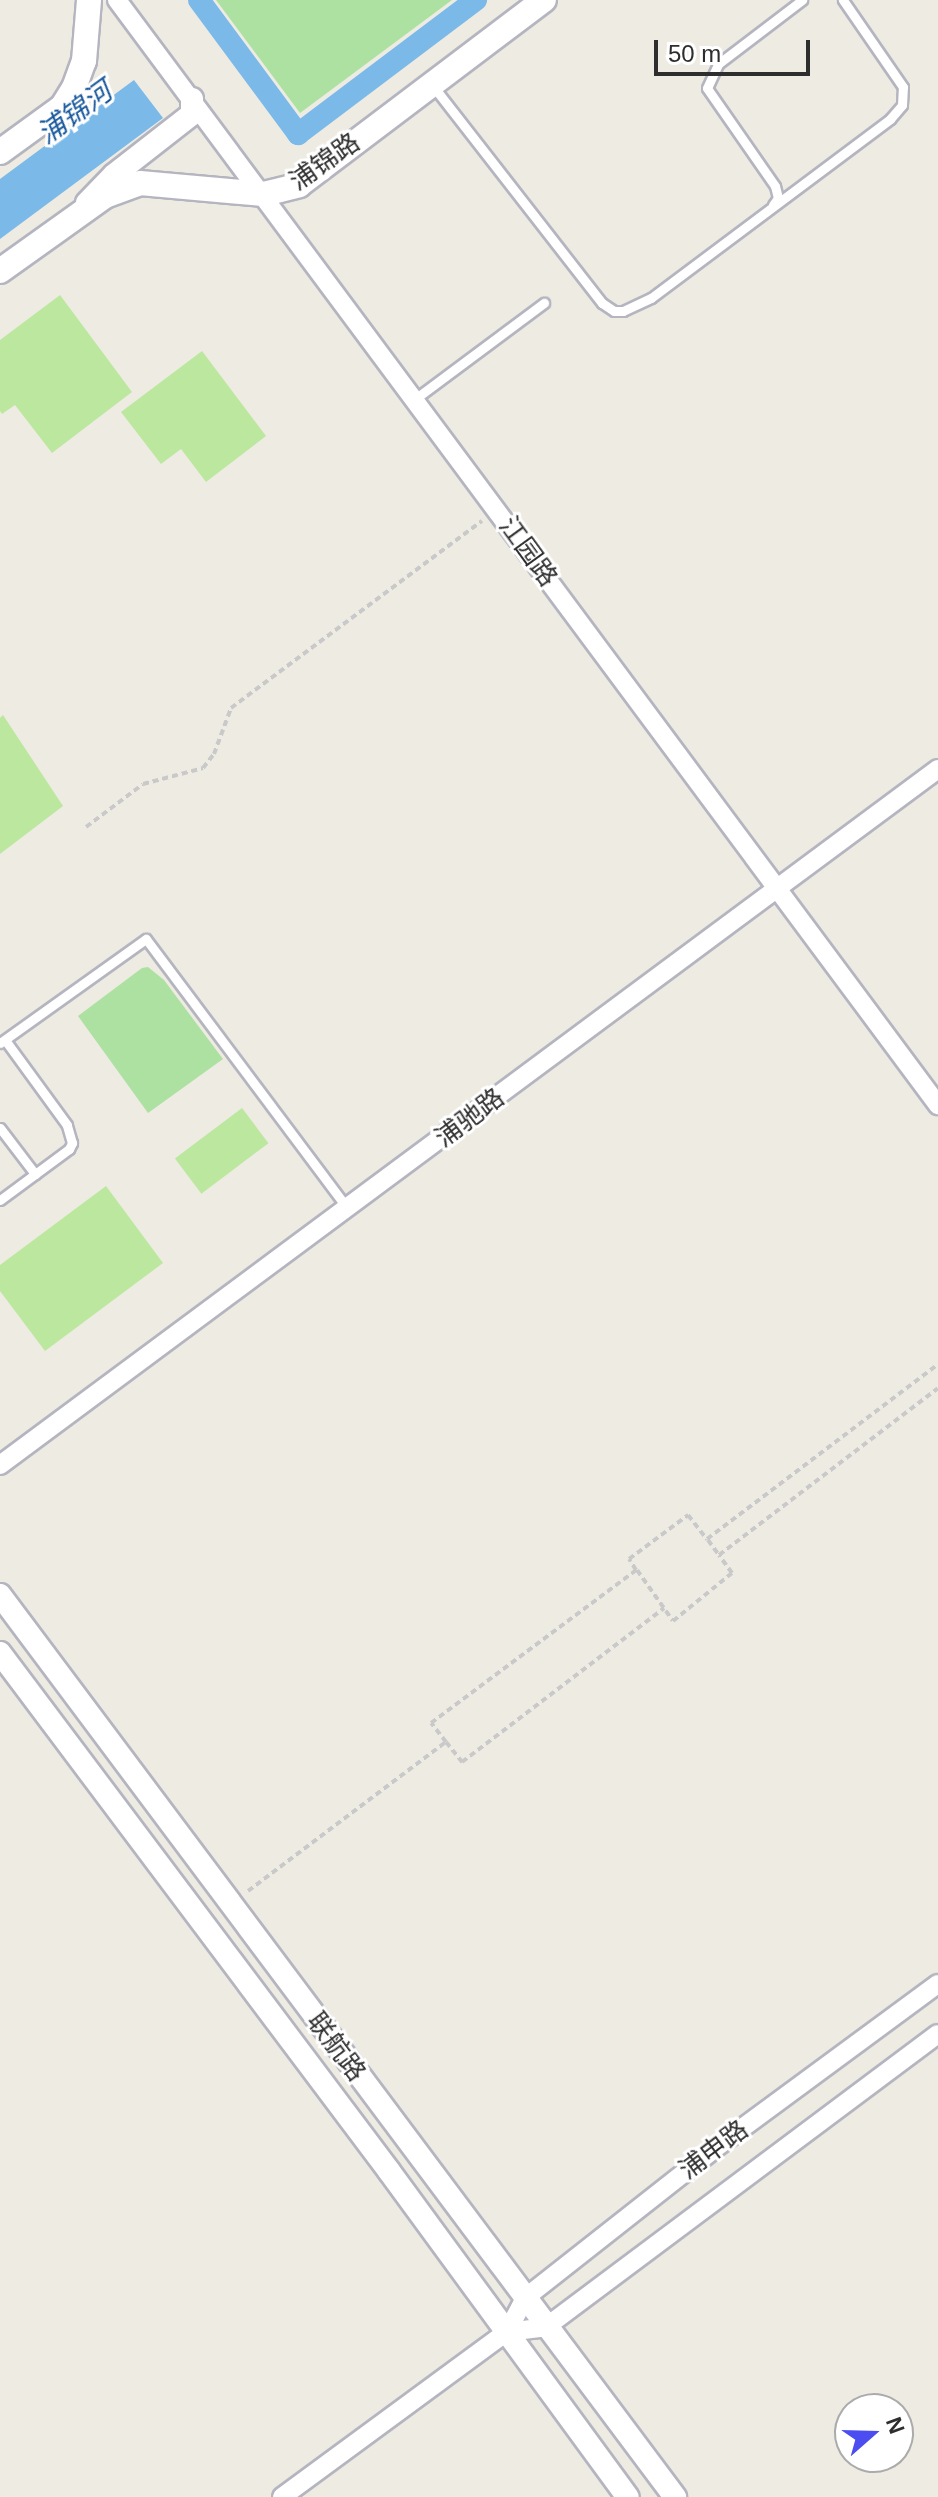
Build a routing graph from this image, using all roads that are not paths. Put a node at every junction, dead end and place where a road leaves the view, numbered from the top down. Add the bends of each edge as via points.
1 (89, 0) edge
2 (117, 0) edge
3 (544, 0) edge
4 (802, 0) edge
5 (843, 0) edge
6 (431, 83) junction
7 (192, 99) junction
8 (0, 152) edge
9 (264, 194) junction
10 (771, 208) junction
11 (72, 218) junction
12 (0, 271) edge
13 (544, 303) dead end
14 (415, 399) junction
15 (938, 769) edge
16 (777, 890) junction
17 (3, 1042) edge
18 (938, 1105) edge
19 (0, 1128) edge
20 (35, 1174) junction
21 (0, 1200) edge
22 (348, 1209) junction
23 (0, 1465) edge
24 (0, 1595) edge
25 (0, 1653) edge
26 (938, 1984) edge
27 (938, 2034) edge
28 (525, 2298) junction
29 (546, 2327) junction
30 (507, 2332) junction
31 (282, 2497) edge
32 (628, 2497) edge
33 (675, 2497) edge

1 - 8 main road via 84,61 74,88 62,107
2 - 7 street, 江园路
3 - 6 main road, 浦锦路
4 - 10 lane via 718,64 707,88 778,191
5 - 10 lane via 903,87 902,105
6 - 9 main road, 浦锦路 via 299,185
6 - 10 lane via 602,303 614,311 632,309 651,298
7 - 9 street, 江园路
7 - 11 street, 浦锦路 via 192,114 114,175
9 - 11 main road, 浦锦路 via 140,183 105,196
9 - 14 street, 江园路
11 - 12 main road, 浦锦路
13 - 14 lane
14 - 16 street, 江园路
15 - 16 street, 浦驰路
16 - 18 street, 江园路
16 - 22 street, 浦驰路
17 - 20 lane via 71,1134 69,1149
17 - 22 lane via 146,939
19 - 20 lane
20 - 21 lane
22 - 23 street, 浦驰路
24 - 28 street, 联航路
25 - 30 street, 联航路
26 - 28 street, 浦申路 via 722,2143
27 - 29 street, 浦申路
28 - 29 street, 联航路
28 - 30 street, 浦申路
29 - 30 street, 浦申路
29 - 33 street, 联航路
30 - 31 street, 浦申路
30 - 32 street, 联航路

